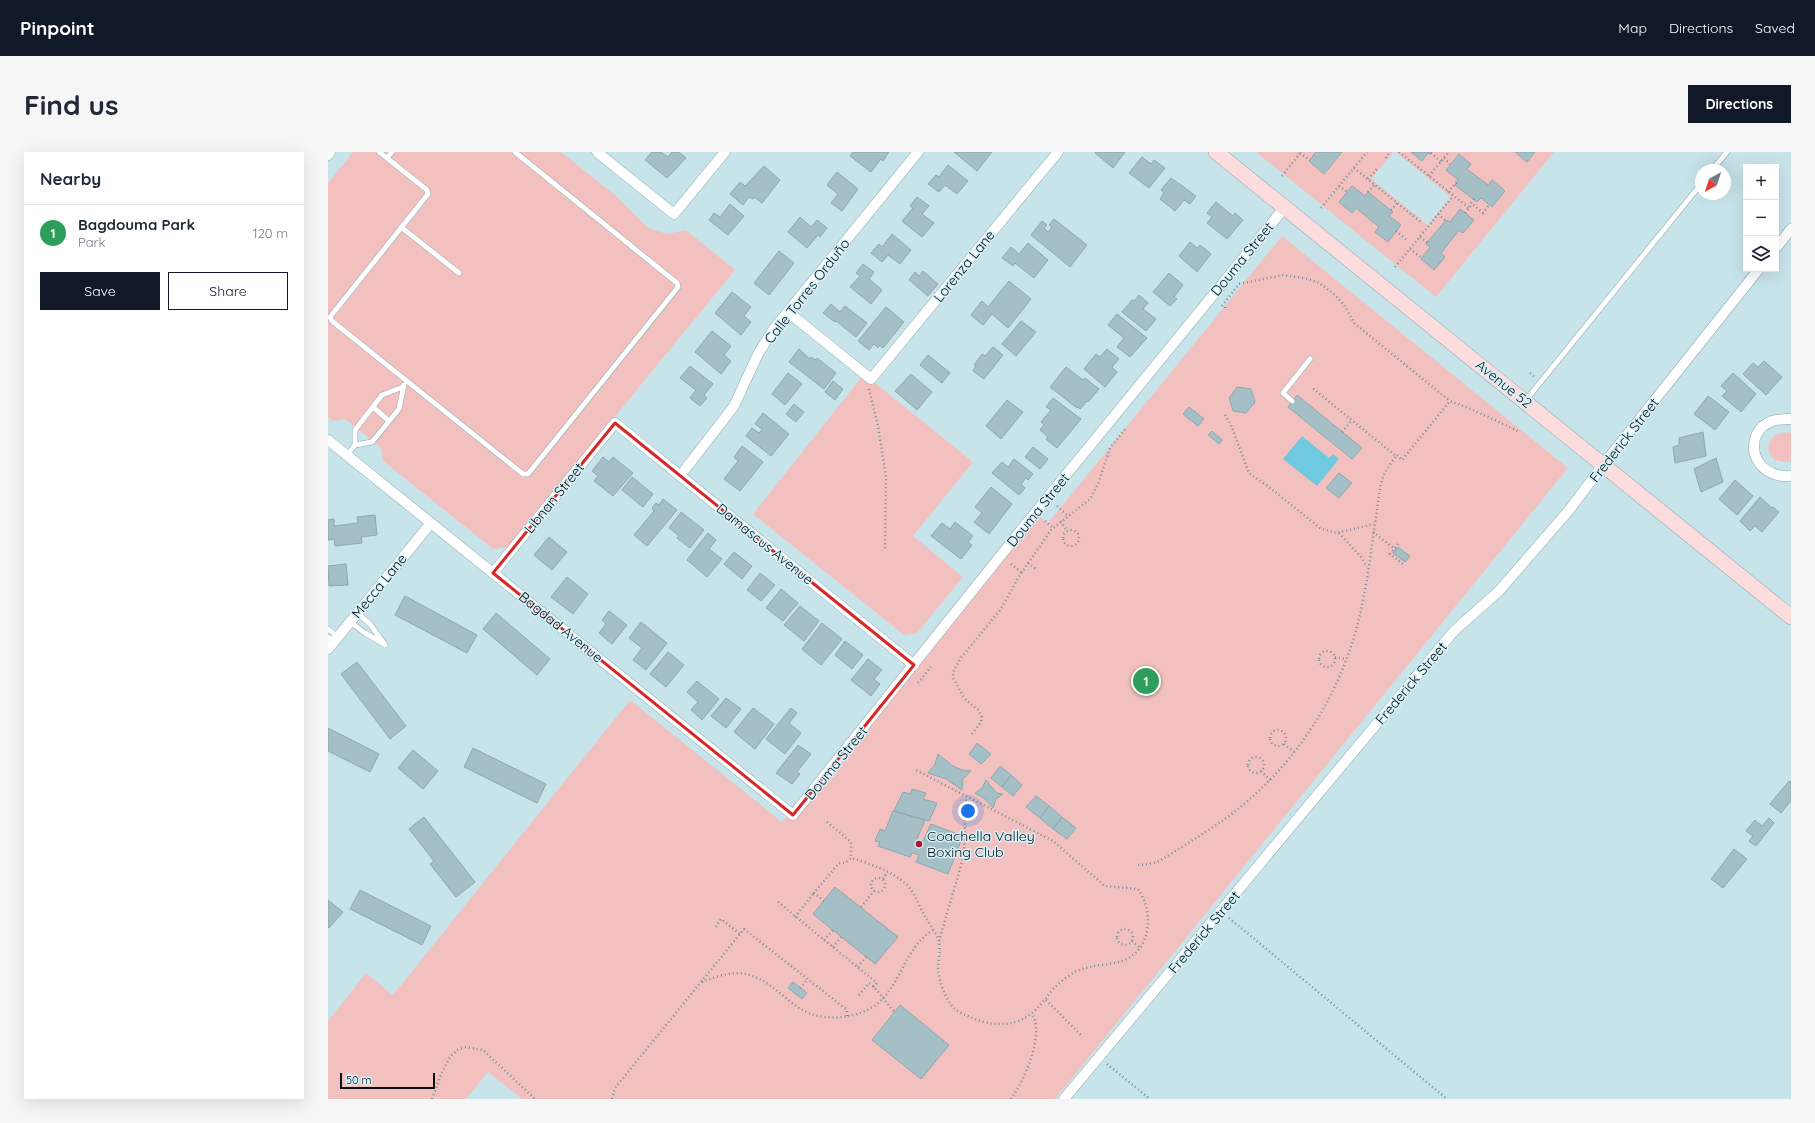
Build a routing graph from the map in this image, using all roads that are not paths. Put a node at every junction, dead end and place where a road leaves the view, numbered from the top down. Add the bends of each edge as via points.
1 (330, 152) edge
2 (379, 152) edge
3 (392, 152) edge
4 (515, 152) edge
5 (597, 152) edge
6 (725, 152) edge
7 (918, 152) edge
8 (1058, 152) edge
9 (1216, 152) edge
10 (1727, 152) edge
11 (328, 155) edge
12 (387, 158) junction
13 (1717, 164) edge
14 (1695, 191) edge
15 (1285, 207) junction
16 (401, 227) junction
17 (1791, 229) edge
18 (1779, 244) edge
19 (1757, 272) edge
20 (459, 273) dead end
21 (788, 312) junction
22 (1310, 359) dead end
23 (407, 382) junction
24 (403, 387) junction
25 (1292, 401) dead end
26 (1525, 401) junction
27 (373, 407) junction
28 (1791, 419) edge
29 (389, 421) junction
30 (615, 423) joint
31 (328, 440) edge
32 (355, 445) junction
33 (347, 455) junction
34 (1603, 465) junction
35 (680, 476) junction
36 (1791, 476) edge
37 (431, 523) junction
38 (494, 573) junction
39 (357, 613) junction
40 (1791, 618) edge
41 (350, 622) junction
42 (328, 629) edge
43 (332, 641) edge
44 (914, 666) junction
45 (793, 815) joint
46 (1064, 1099) edge

1 - 11 street
2 - 12 lane
3 - 12 lane
4 - 23 lane via 677,283 678,287 528,474 523,474
5 - 6 street via 674,214
7 - 21 street, Calle Torres Orduño
8 - 21 street, Lorenza Lane via 871,379
9 - 15 main road, Avenue 52
10 - 13 lane
12 - 16 lane via 427,190 428,194
14 - 26 lane
15 - 26 main road, Avenue 52
15 - 44 street, Douma Street via 1016,535
16 - 20 lane
16 - 23 lane via 330,317
17 - 18 street
19 - 34 street, Frederick Street
21 - 35 street, Calle Torres Orduño via 765,343 726,419
22 - 25 lane via 1283,393
23 - 24 lane
24 - 27 lane via 382,395
24 - 29 lane via 399,409
26 - 34 main road, Avenue 52
27 - 29 lane
27 - 32 lane via 355,430
28 - 36 street via 1772,421 1762,428 1756,438 1754,449 1756,459 1762,468 1771,474
29 - 32 lane via 372,442
30 - 35 street, Damascus Avenue
30 - 38 street, Libnan Street
31 - 33 street, Bagdad Avenue
32 - 33 lane
33 - 37 street, Bagdad Avenue
34 - 40 main road, Avenue 52
34 - 46 street, Frederick Street via 1570,509 1499,591 1454,631
35 - 44 street, Damascus Avenue
37 - 38 street, Bagdad Avenue
37 - 39 street, Mecca Lane
38 - 45 street, Bagdad Avenue
39 - 41 street, Mecca Lane
39 - 41 lane via 370,624 385,645
41 - 43 street, Mecca Lane
42 - 43 lane
44 - 45 street, Douma Street

